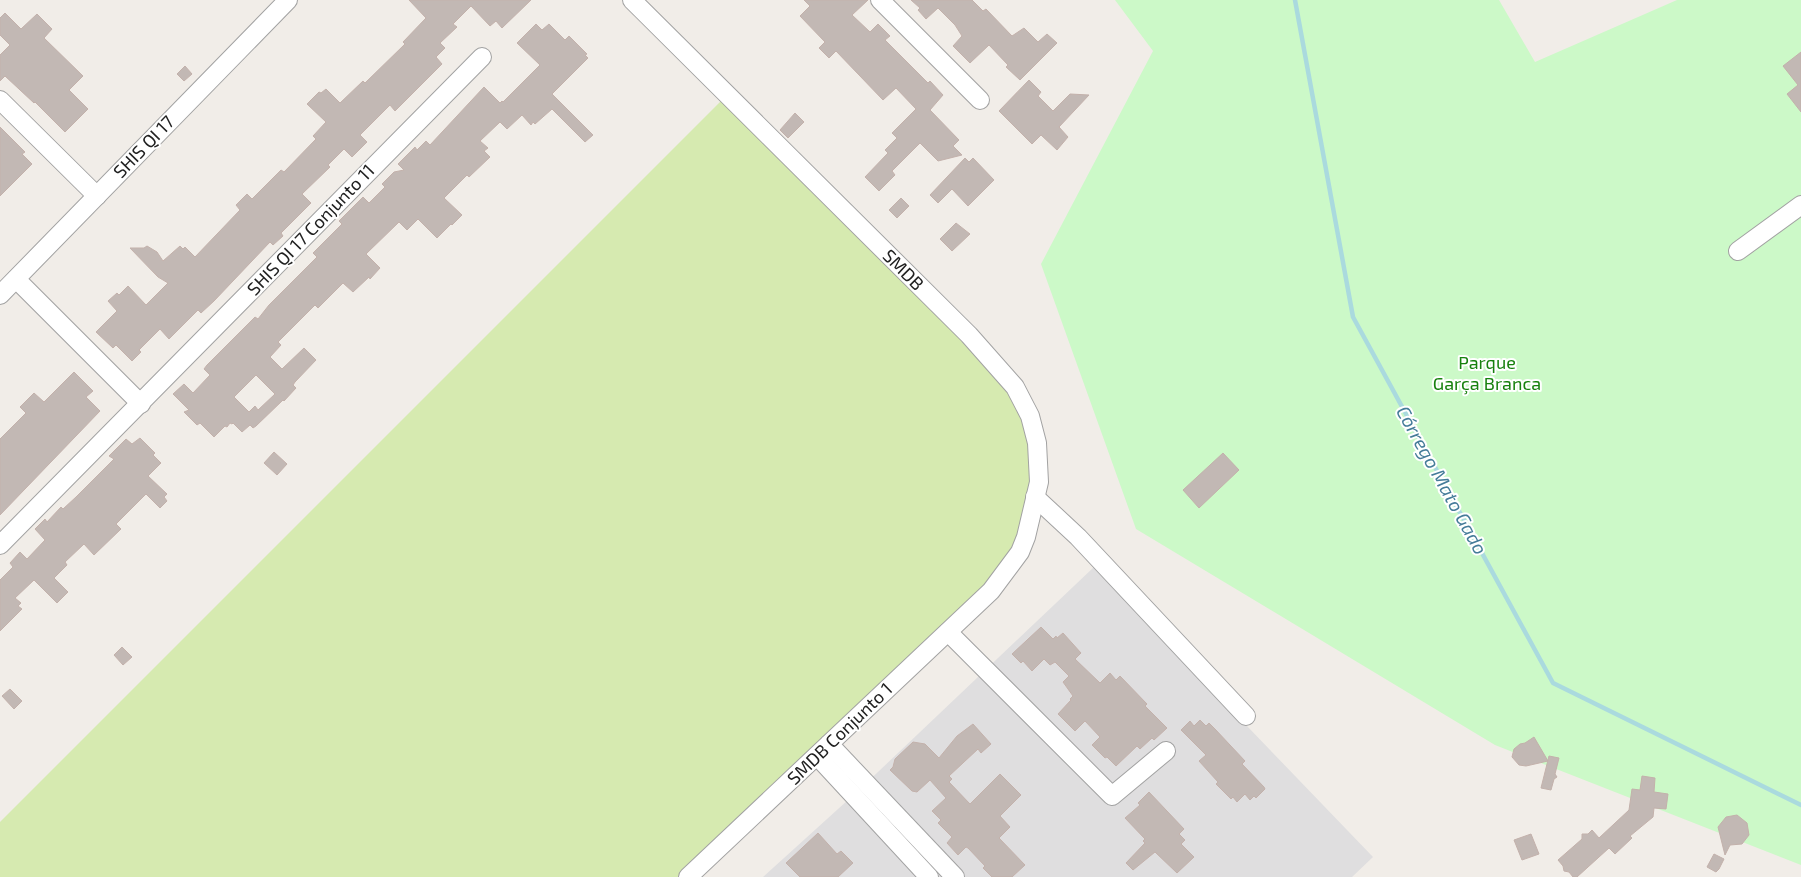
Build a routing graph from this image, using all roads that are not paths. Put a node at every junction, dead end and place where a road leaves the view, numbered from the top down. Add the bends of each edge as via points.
1 (632, 0) edge
2 (880, 0) edge
3 (286, 1) edge
4 (482, 56) dead end
5 (0, 100) edge
6 (980, 100) dead end
7 (97, 196) junction
8 (1801, 205) edge
9 (1738, 251) dead end
10 (16, 279) junction
11 (0, 295) edge
12 (141, 404) junction
13 (1036, 497) junction
14 (0, 545) edge
15 (991, 591) joint
16 (948, 632) junction
17 (1246, 716) dead end
18 (823, 750) junction
19 (1166, 751) dead end
20 (688, 877) edge
21 (929, 877) edge
22 (955, 877) edge

1 - 13 street, SMDB via 969,335 1015,387 1030,416 1037,443 1039,482
2 - 6 street
3 - 7 street, SHIS QI 17
4 - 12 street, SHIS QI 17 Conjunto 11
5 - 7 street
7 - 10 street, SHIS QI 17
8 - 9 street
10 - 11 street, SHIS QI 17
10 - 12 street
12 - 14 street, SHIS QI 17 Conjunto 11
13 - 15 street, SMDB via 1020,552
13 - 17 street via 1078,537
15 - 16 street, SMDB Conjunto 1
16 - 18 street, SMDB Conjunto 1
16 - 19 street via 1112,796
18 - 20 street, SMDB Conjunto 1
18 - 21 street
18 - 22 street

